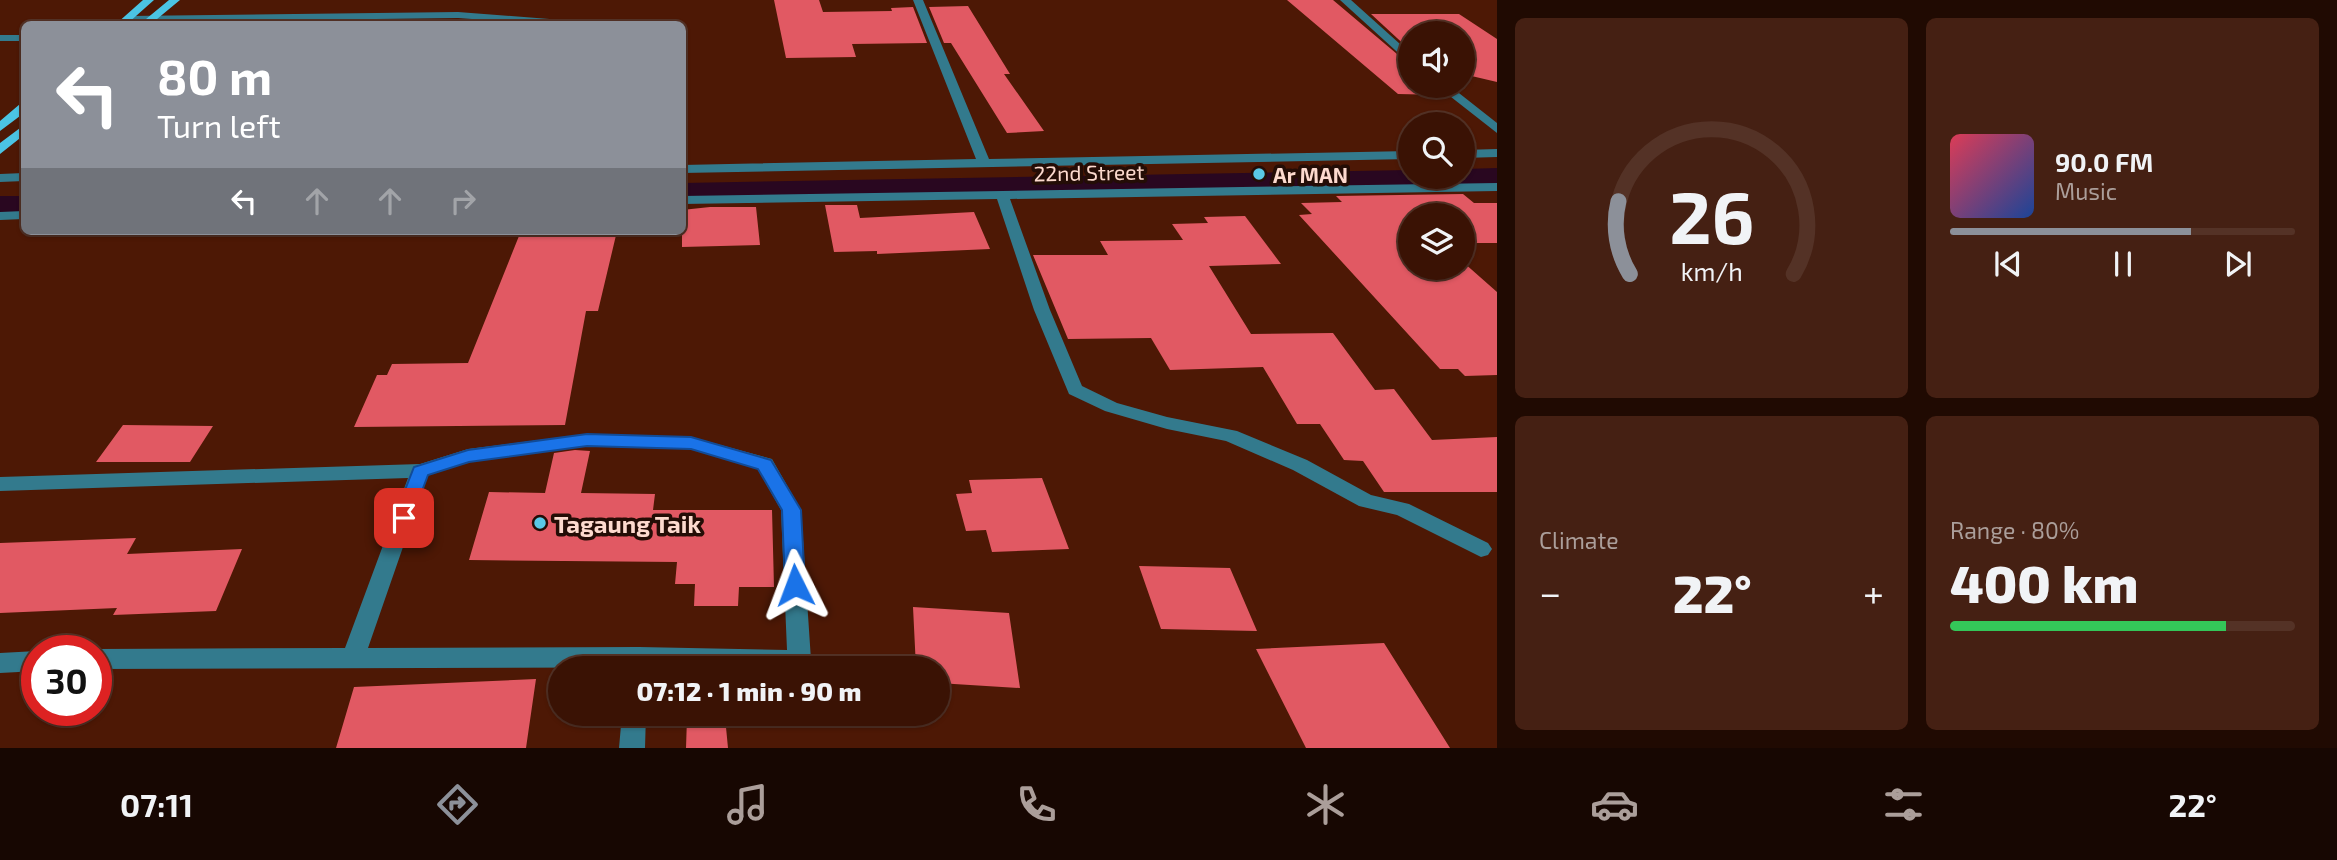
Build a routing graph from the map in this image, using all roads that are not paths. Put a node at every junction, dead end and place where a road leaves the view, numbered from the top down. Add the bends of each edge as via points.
1 (149, 0) edge
2 (174, 0) edge
3 (918, 0) edge
4 (1345, 0) edge
5 (126, 21) edge
6 (149, 21) edge
7 (215, 21) edge
8 (536, 21) edge
9 (0, 38) edge
10 (21, 38) edge
11 (1398, 47) edge
12 (1458, 98) edge
13 (21, 110) edge
14 (0, 127) edge
15 (1497, 129) edge
16 (21, 132) edge
17 (0, 150) edge
18 (1497, 153) edge
19 (1475, 154) edge
20 (1398, 155) edge
21 (984, 163) junction
22 (686, 169) edge
23 (21, 177) edge
24 (0, 178) edge
25 (1497, 187) edge
26 (1002, 195) junction
27 (686, 200) edge
28 (21, 215) edge
29 (0, 216) edge
30 (420, 471) junction
31 (0, 484) edge
32 (1481, 549) dead end
33 (799, 656) edge
34 (353, 658) junction
35 (112, 659) edge
36 (548, 661) edge
37 (21, 662) edge
38 (0, 663) edge
39 (634, 726) edge
40 (632, 748) edge

1 - 5 main road
2 - 6 main road
3 - 21 street
4 - 11 street
6 - 7 street
7 - 8 street via 458,15
9 - 10 street
12 - 15 street
13 - 14 main road
16 - 17 main road
18 - 19 street
20 - 21 street, 22nd Street
21 - 22 street, 22nd Street
23 - 24 street
25 - 26 street, 22nd Street
26 - 27 street, 22nd Street
26 - 32 street via 1075,390 1111,407 1230,435 1300,465 1366,501 1402,509
28 - 29 street
30 - 31 street
30 - 33 street via 468,456 587,440 691,443 765,464 791,510
30 - 34 street
34 - 35 street
34 - 36 street
37 - 38 street
39 - 40 street

